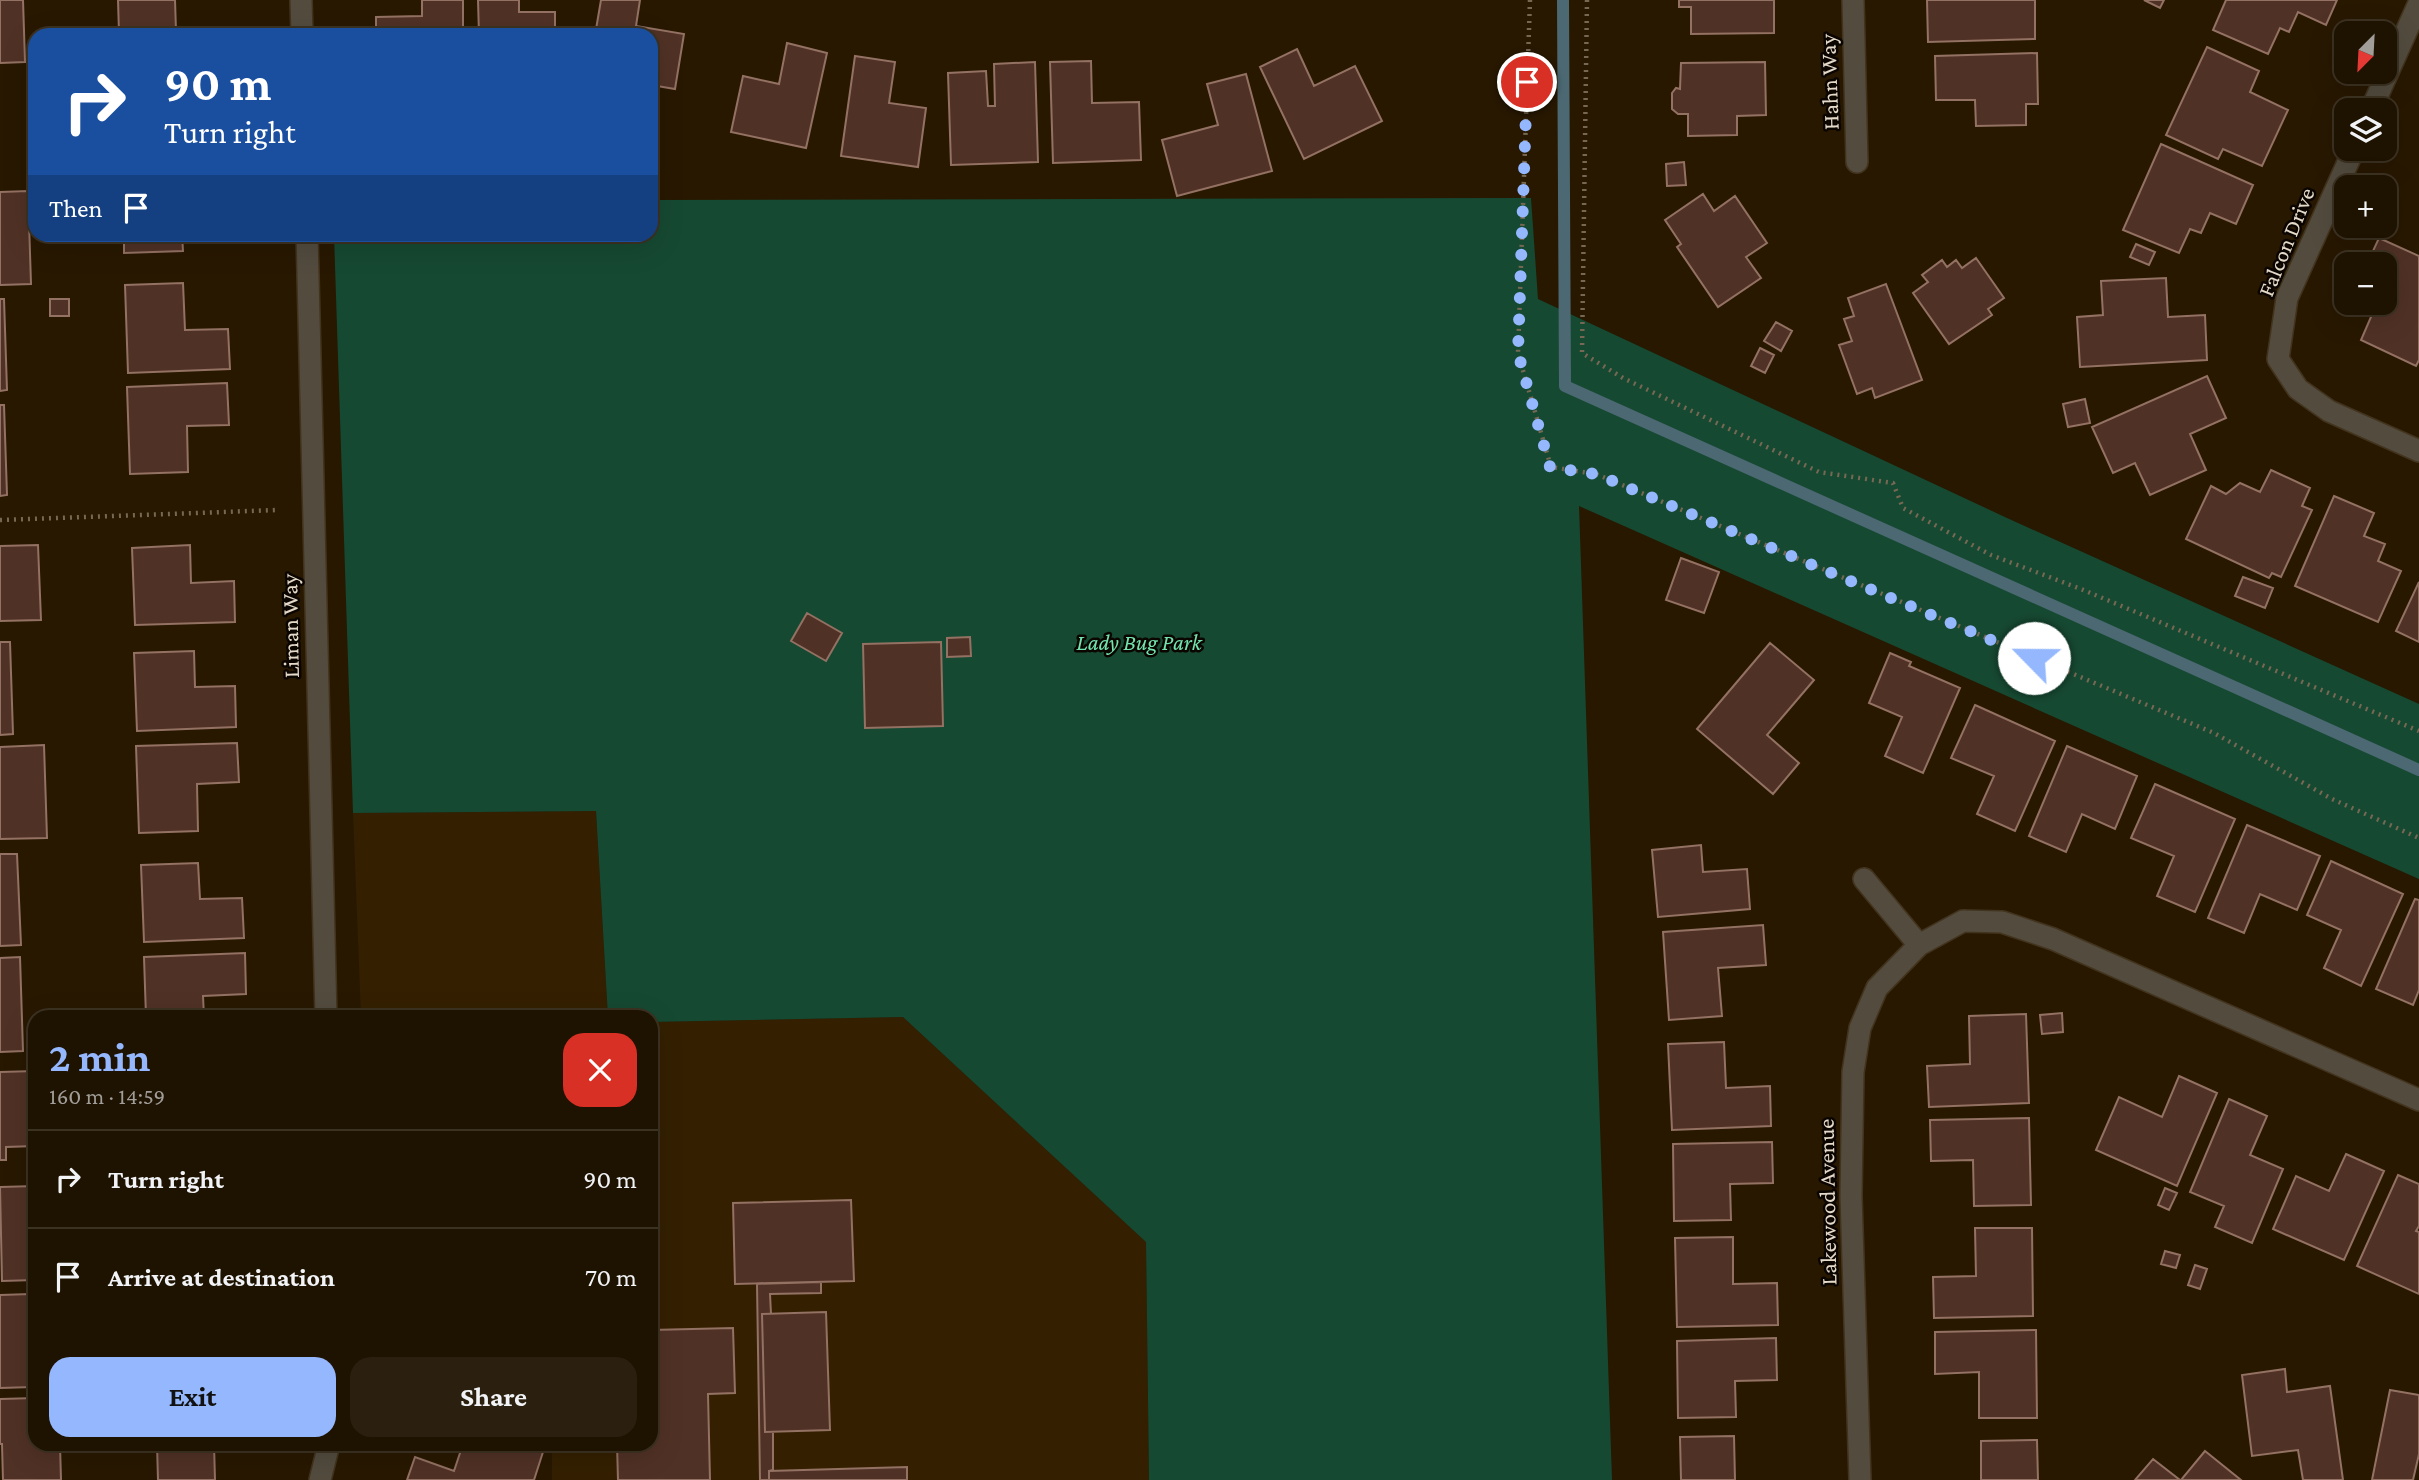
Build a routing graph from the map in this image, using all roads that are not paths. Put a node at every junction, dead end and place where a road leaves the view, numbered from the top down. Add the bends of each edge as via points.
1 (301, 0) edge
2 (1853, 0) edge
3 (2419, 4) edge
4 (302, 28) edge
5 (2376, 98) edge
6 (2349, 161) edge
7 (1857, 162) dead end
8 (307, 242) edge
9 (2419, 451) edge
10 (1864, 879) dead end
11 (1919, 944) junction
12 (326, 1010) edge
13 (2419, 1101) edge
14 (327, 1451) edge
15 (320, 1480) edge
16 (1860, 1480) edge

1 - 4 street
2 - 7 street, Hahn Way
3 - 5 street
6 - 9 street, Falcon Drive via 2287,298 2278,359 2298,389 2329,411
8 - 12 street, Liman Way
10 - 11 street
11 - 13 street, Lakewood Avenue via 1963,921 2002,922 2053,939
11 - 16 street, Lakewood Avenue via 1877,988 1860,1028 1853,1072
14 - 15 street

